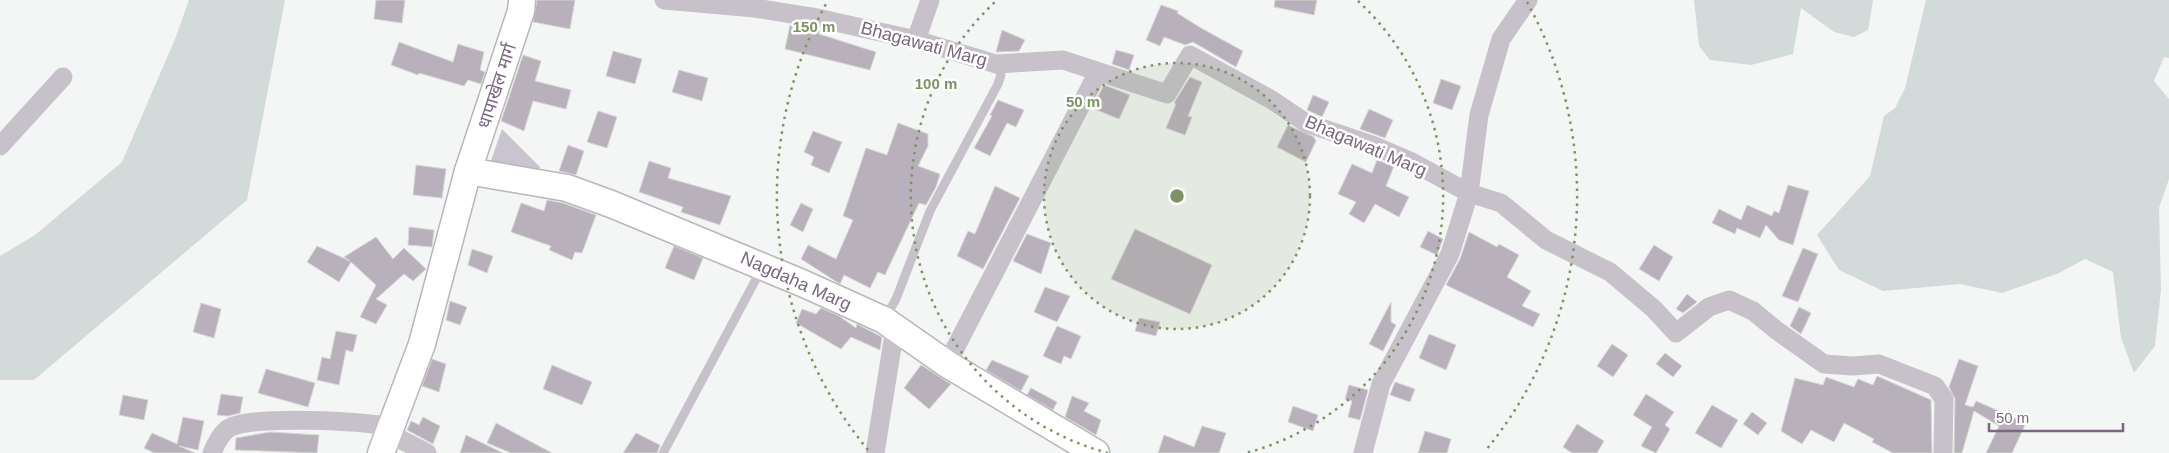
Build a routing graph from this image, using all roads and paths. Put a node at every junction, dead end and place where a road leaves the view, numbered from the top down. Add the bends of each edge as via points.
1 (522, 0) edge
2 (664, 0) edge
3 (930, 0) edge
4 (1528, 0) edge
5 (916, 40) junction
6 (996, 64) junction
7 (1098, 72) junction
8 (63, 77) dead end
9 (0, 146) edge
10 (468, 171) junction
11 (1468, 193) junction
12 (764, 266) junction
13 (889, 324) junction
14 (947, 364) junction
15 (388, 438) edge
16 (212, 453) edge
17 (428, 453) edge
18 (663, 453) edge
19 (875, 453) edge
20 (1096, 453) edge
21 (1363, 453) edge
22 (1942, 453) edge

1 - 10 street, धापाखेल मार्ग
2 - 5 street, Bhagawati Marg via 754,8 817,18
3 - 5 street
4 - 11 street via 1501,39 1479,115
5 - 6 street, Bhagawati Marg
6 - 7 street, Bhagawati Marg via 1063,60
6 - 13 lane via 1001,76 998,84 930,211
7 - 11 street, Bhagawati Marg via 1167,94 1190,55 1272,100 1306,123 1412,162
7 - 14 street
8 - 9 street
10 - 12 street, Nagdaha Marg via 567,188
10 - 15 street, धापाखेल मार्ग via 422,344
11 - 21 street via 1450,254 1382,384
11 - 22 street, Bhagawati Marg via 1501,203 1546,240 1610,272 1676,333 1709,307 1729,300 1754,311 1824,364 1879,364 1935,386 1944,399
12 - 13 street, Nagdaha Marg
12 - 18 lane
13 - 14 street, Nagdaha Marg
13 - 19 street
14 - 20 street, Nagdaha Marg
15 - 16 street via 366,422 248,422 227,429
15 - 17 street

